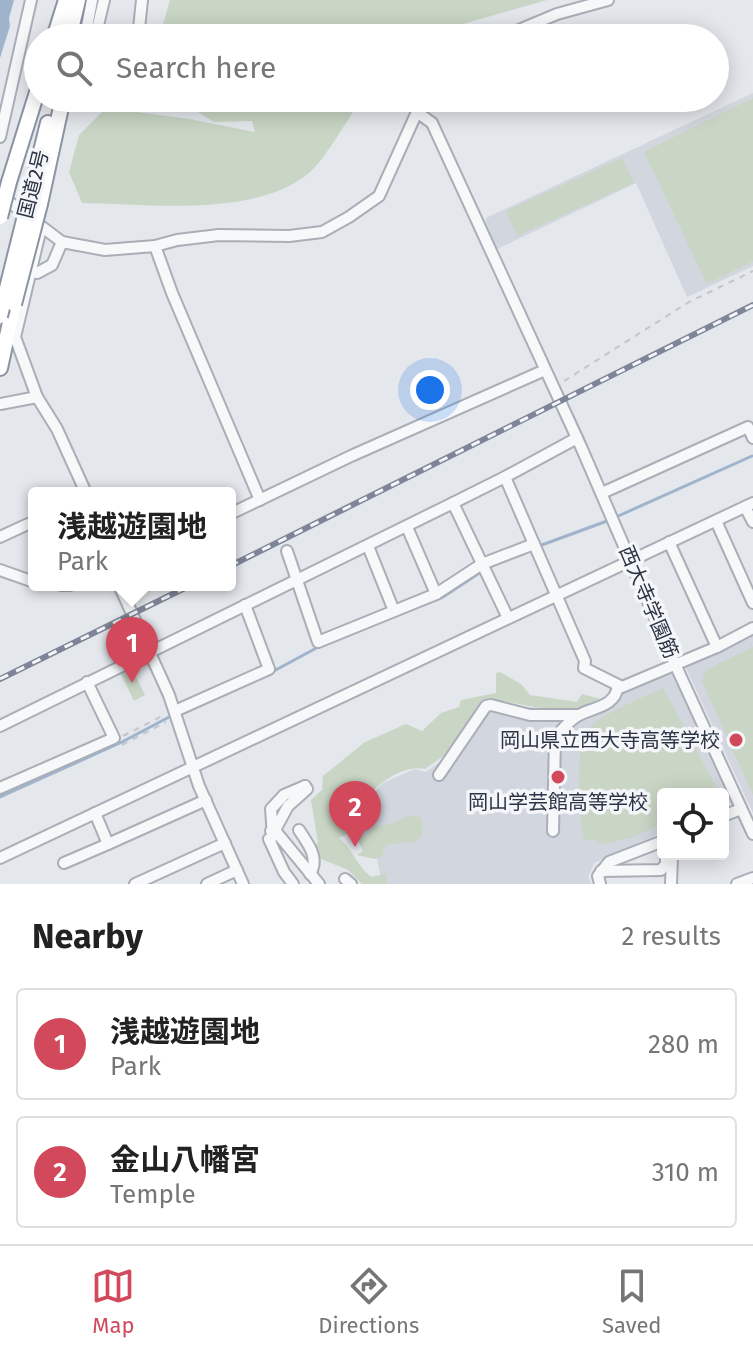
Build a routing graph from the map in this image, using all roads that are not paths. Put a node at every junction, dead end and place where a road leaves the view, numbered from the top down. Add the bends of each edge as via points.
1 (31, 0) edge
2 (92, 0) edge
3 (104, 0) edge
4 (142, 0) edge
5 (608, 0) edge
6 (74, 2) edge
7 (26, 24) edge
8 (62, 24) edge
9 (72, 24) edge
10 (88, 24) edge
11 (98, 24) edge
12 (139, 24) edge
13 (533, 24) edge
14 (24, 31) edge
15 (31, 112) edge
16 (51, 112) edge
17 (59, 112) edge
18 (417, 112) joint
19 (0, 137) edge
20 (0, 195) edge
21 (35, 202) junction
22 (0, 217) edge
23 (41, 228) junction
24 (62, 242) junction
25 (155, 246) junction
26 (32, 272) junction
27 (0, 316) edge
28 (0, 368) edge
29 (545, 370) junction
30 (37, 397) junction
31 (0, 404) edge
32 (577, 438) junction
33 (753, 438) edge
34 (505, 477) junction
35 (83, 487) edge
36 (602, 493) junction
37 (260, 500) junction
38 (453, 503) junction
39 (749, 505) edge
40 (236, 511) edge
41 (716, 521) junction
42 (753, 522) edge
43 (28, 524) dead end
44 (407, 527) junction
45 (0, 537) edge
46 (669, 542) junction
47 (368, 546) junction
48 (535, 547) junction
49 (287, 551) dead end
50 (632, 561) junction
51 (484, 568) junction
52 (0, 570) edge
53 (28, 580) edge
54 (296, 581) junction
55 (122, 591) edge
56 (436, 594) junction
57 (556, 595) junction
58 (753, 603) edge
59 (245, 605) junction
60 (394, 611) junction
61 (508, 618) junction
62 (753, 628) edge
63 (717, 647) junction
64 (149, 651) junction
65 (675, 664) junction
66 (87, 682) junction
67 (618, 686) junction
68 (175, 711) junction
69 (580, 714) junction
70 (0, 726) edge
71 (193, 767) junction
72 (439, 775) dead end
73 (0, 788) edge
74 (206, 800) junction
75 (741, 809) junction
76 (95, 813) junction
77 (729, 814) edge
78 (299, 830) dead end
79 (553, 831) dead end
80 (272, 834) junction
81 (753, 834) edge
82 (225, 843) junction
83 (657, 843) edge
84 (108, 844) junction
85 (642, 849) junction
86 (0, 858) edge
87 (667, 860) edge
88 (669, 860) edge
89 (64, 863) dead end
90 (644, 869) junction
91 (237, 870) junction
92 (601, 871) junction
93 (310, 874) junction
94 (753, 878) edge
95 (135, 884) edge
96 (207, 884) edge
97 (243, 884) edge
98 (293, 884) edge
99 (319, 884) edge
100 (600, 884) edge
101 (671, 884) edge
102 (737, 884) edge

1 - 7 street
2 - 10 street
3 - 11 street
4 - 12 street
5 - 13 street
6 - 8 highway
6 - 9 highway
14 - 19 street
15 - 22 highway, bridge
16 - 21 highway, 国道2号
17 - 21 highway
18 - 25 street via 379,196 322,232 219,235
18 - 29 street, 西大寺学園筋 via 432,123
20 - 23 street
21 - 27 highway, 国道2号, bridge
21 - 28 highway, bridge
23 - 24 street
23 - 26 street
24 - 25 street via 105,250
24 - 26 street via 52,265
25 - 37 street
26 - 30 street via 15,337
29 - 32 street, 西大寺学園筋
29 - 37 street
30 - 31 street
30 - 35 street
32 - 34 street
32 - 36 street, 西大寺学園筋
33 - 36 street via 748,427
34 - 38 street
34 - 48 street
36 - 50 street, 西大寺学園筋
37 - 40 street
38 - 44 street
38 - 51 street
39 - 41 street
39 - 42 street
41 - 46 street
41 - 58 street
43 - 45 street
44 - 47 street
44 - 56 street
46 - 50 street
46 - 63 street
47 - 54 street
47 - 60 street
48 - 51 street
48 - 57 street
49 - 54 street
50 - 57 street
50 - 65 street, 西大寺学園筋
51 - 56 street
51 - 61 street
52 - 53 street
54 - 59 street
54 - 60 street via 318,642
55 - 64 street
56 - 60 street
57 - 61 street
57 - 67 street via 584,668
59 - 64 street
59 - 68 street via 269,669
61 - 71 street
62 - 63 street
63 - 65 street
64 - 66 street
64 - 68 street
65 - 67 street
65 - 75 street, 西大寺学園筋
66 - 70 street
66 - 73 street via 114,738
67 - 69 street via 607,704
68 - 71 street
69 - 72 street via 548,717 486,706
69 - 79 street via 553,740
71 - 74 street
71 - 76 street
74 - 82 street
74 - 84 street
75 - 77 street
75 - 81 street, 西大寺学園筋
76 - 84 street
76 - 86 street
78 - 93 street via 315,861
80 - 80 street via 271,809 277,800 305,786
80 - 93 street via 277,833
80 - 98 street via 269,839
82 - 91 street
82 - 95 street
83 - 85 street
84 - 89 street
85 - 90 street
85 - 92 street via 609,862
87 - 90 street via 665,868
88 - 101 street
90 - 92 street
91 - 96 street
91 - 97 street
92 - 100 street
93 - 99 street
94 - 102 street

